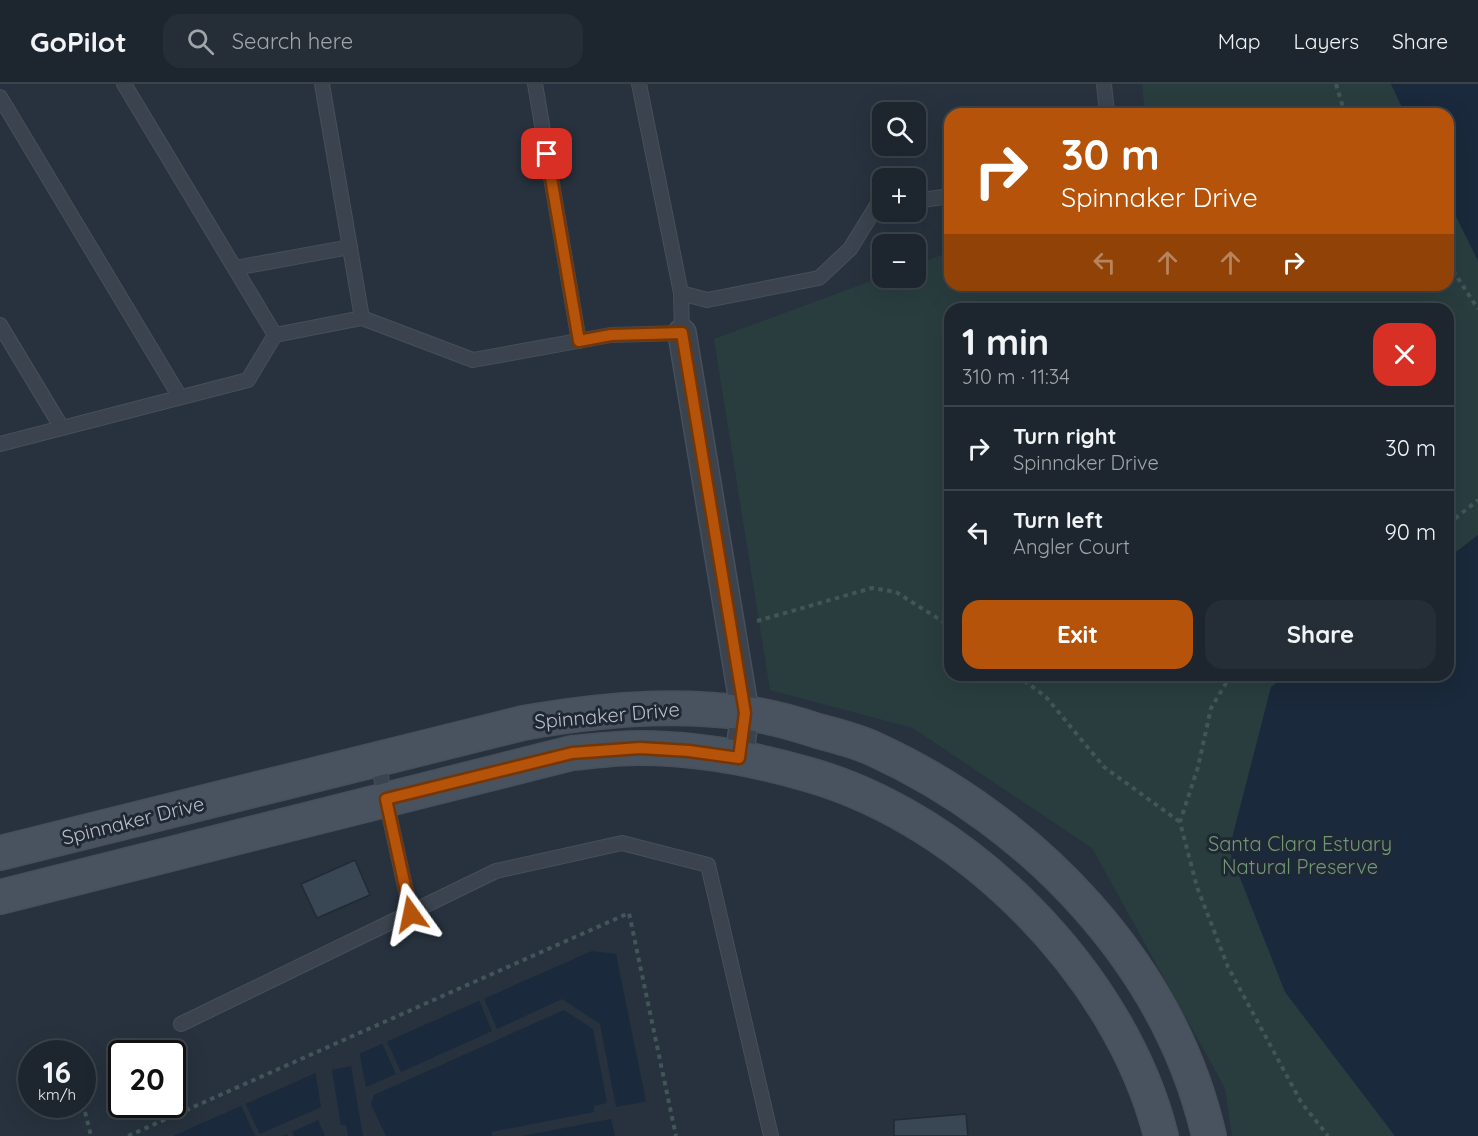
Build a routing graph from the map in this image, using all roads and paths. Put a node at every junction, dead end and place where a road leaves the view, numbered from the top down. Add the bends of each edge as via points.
1 (124, 84) edge
2 (322, 84) edge
3 (535, 84) edge
4 (639, 84) edge
5 (1104, 84) edge
6 (1336, 84) edge
7 (0, 97) edge
8 (1106, 108) edge
9 (1344, 108) edge
10 (944, 197) edge
11 (926, 199) edge
12 (872, 213) edge
13 (350, 247) junction
14 (235, 268) junction
15 (1454, 272) edge
16 (681, 294) junction
17 (1478, 309) edge
18 (362, 318) junction
19 (0, 325) edge
20 (682, 333) junction
21 (275, 335) junction
22 (579, 341) junction
23 (180, 398) junction
24 (62, 428) junction
25 (0, 444) edge
26 (1478, 500) edge
27 (1454, 520) edge
28 (944, 622) edge
29 (730, 628) junction
30 (1025, 681) edge
31 (1227, 681) edge
32 (745, 713) junction
33 (739, 758) junction
34 (377, 759) junction
35 (386, 799) junction
36 (1180, 822) junction
37 (0, 853) edge
38 (0, 897) edge
39 (411, 914) junction
40 (181, 1024) dead end
41 (87, 1118) edge
42 (91, 1136) edge
43 (128, 1136) edge
44 (676, 1136) edge
45 (771, 1136) edge
46 (1161, 1136) edge
47 (1209, 1136) edge
48 (1328, 1136) edge

1 - 14 lane
2 - 13 lane
3 - 22 lane
4 - 16 lane
5 - 8 lane
6 - 9 path
7 - 23 lane
10 - 11 lane
12 - 16 lane via 850,249 819,278 707,300
13 - 14 lane
13 - 18 lane
14 - 21 lane
15 - 17 path
16 - 20 lane
18 - 21 lane
18 - 22 lane via 473,360
19 - 24 lane
20 - 22 lane via 611,335
20 - 29 street
21 - 23 lane via 248,380
23 - 24 lane
24 - 25 lane
26 - 27 path
28 - 29 path via 896,592 872,588
29 - 32 street
30 - 36 path via 1046,697 1104,767
31 - 36 path via 1211,708
32 - 33 street
32 - 34 street, Spinnaker Drive via 637,708 570,715
32 - 47 street, Spinnaker Drive via 782,719 872,748 970,802 1049,865 1086,905 1143,980 1189,1071
33 - 35 street, Spinnaker Drive via 640,748 572,753
33 - 46 street, Spinnaker Drive via 813,776 903,814 986,872 1051,934 1102,1003 1124,1041
34 - 35 lane
34 - 37 street, Spinnaker Drive
35 - 38 street, Spinnaker Drive
35 - 39 lane
36 - 48 path via 1197,887 1228,967 1301,1102
39 - 40 lane
39 - 45 lane via 496,871 622,843 708,865
41 - 42 path
43 - 44 path via 629,913

